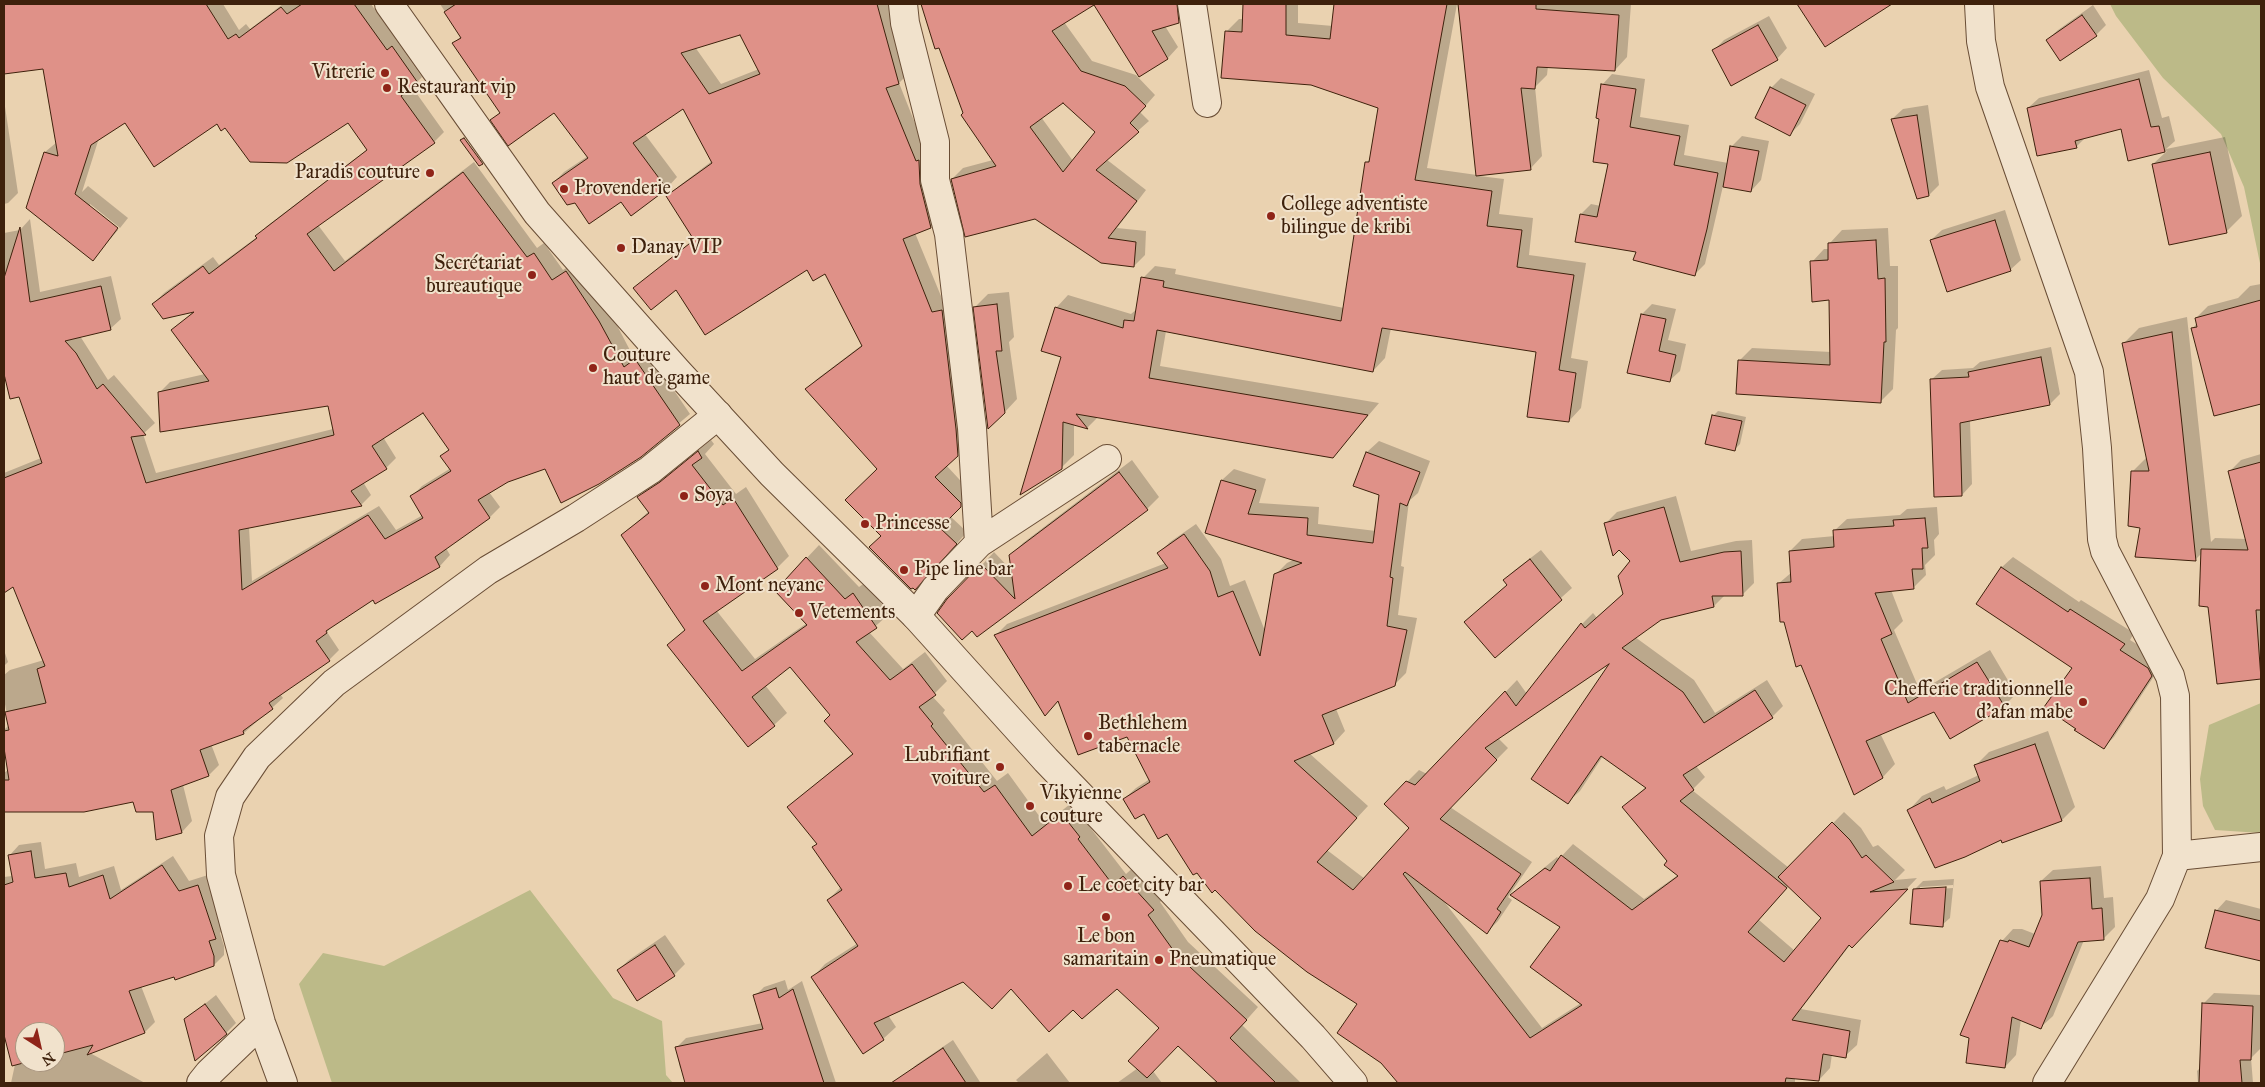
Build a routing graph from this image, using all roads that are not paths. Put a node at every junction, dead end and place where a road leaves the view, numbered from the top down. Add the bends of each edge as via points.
1 (389, 4) edge
2 (903, 4) edge
3 (1192, 4) edge
4 (1979, 4) edge
5 (1207, 103) dead end
6 (718, 415) junction
7 (1106, 459) dead end
8 (979, 543) junction
9 (916, 616) junction
10 (2261, 847) edge
11 (2177, 856) junction
12 (261, 1023) junction
13 (201, 1083) edge
14 (283, 1083) edge
15 (1353, 1083) edge
16 (2047, 1083) edge

1 - 6 street via 538,213
2 - 8 street via 936,142 935,180 949,234 972,428
3 - 5 street
4 - 11 street via 1981,41 1990,87 2089,372 2105,551 2170,676 2175,696
6 - 9 street via 772,474
6 - 12 street via 650,470 488,570 334,683 257,757 230,797 219,836 221,875
7 - 8 street
8 - 9 street via 935,588
9 - 15 street via 1046,760
10 - 11 street
11 - 16 street via 2160,898
12 - 13 street
12 - 14 street

